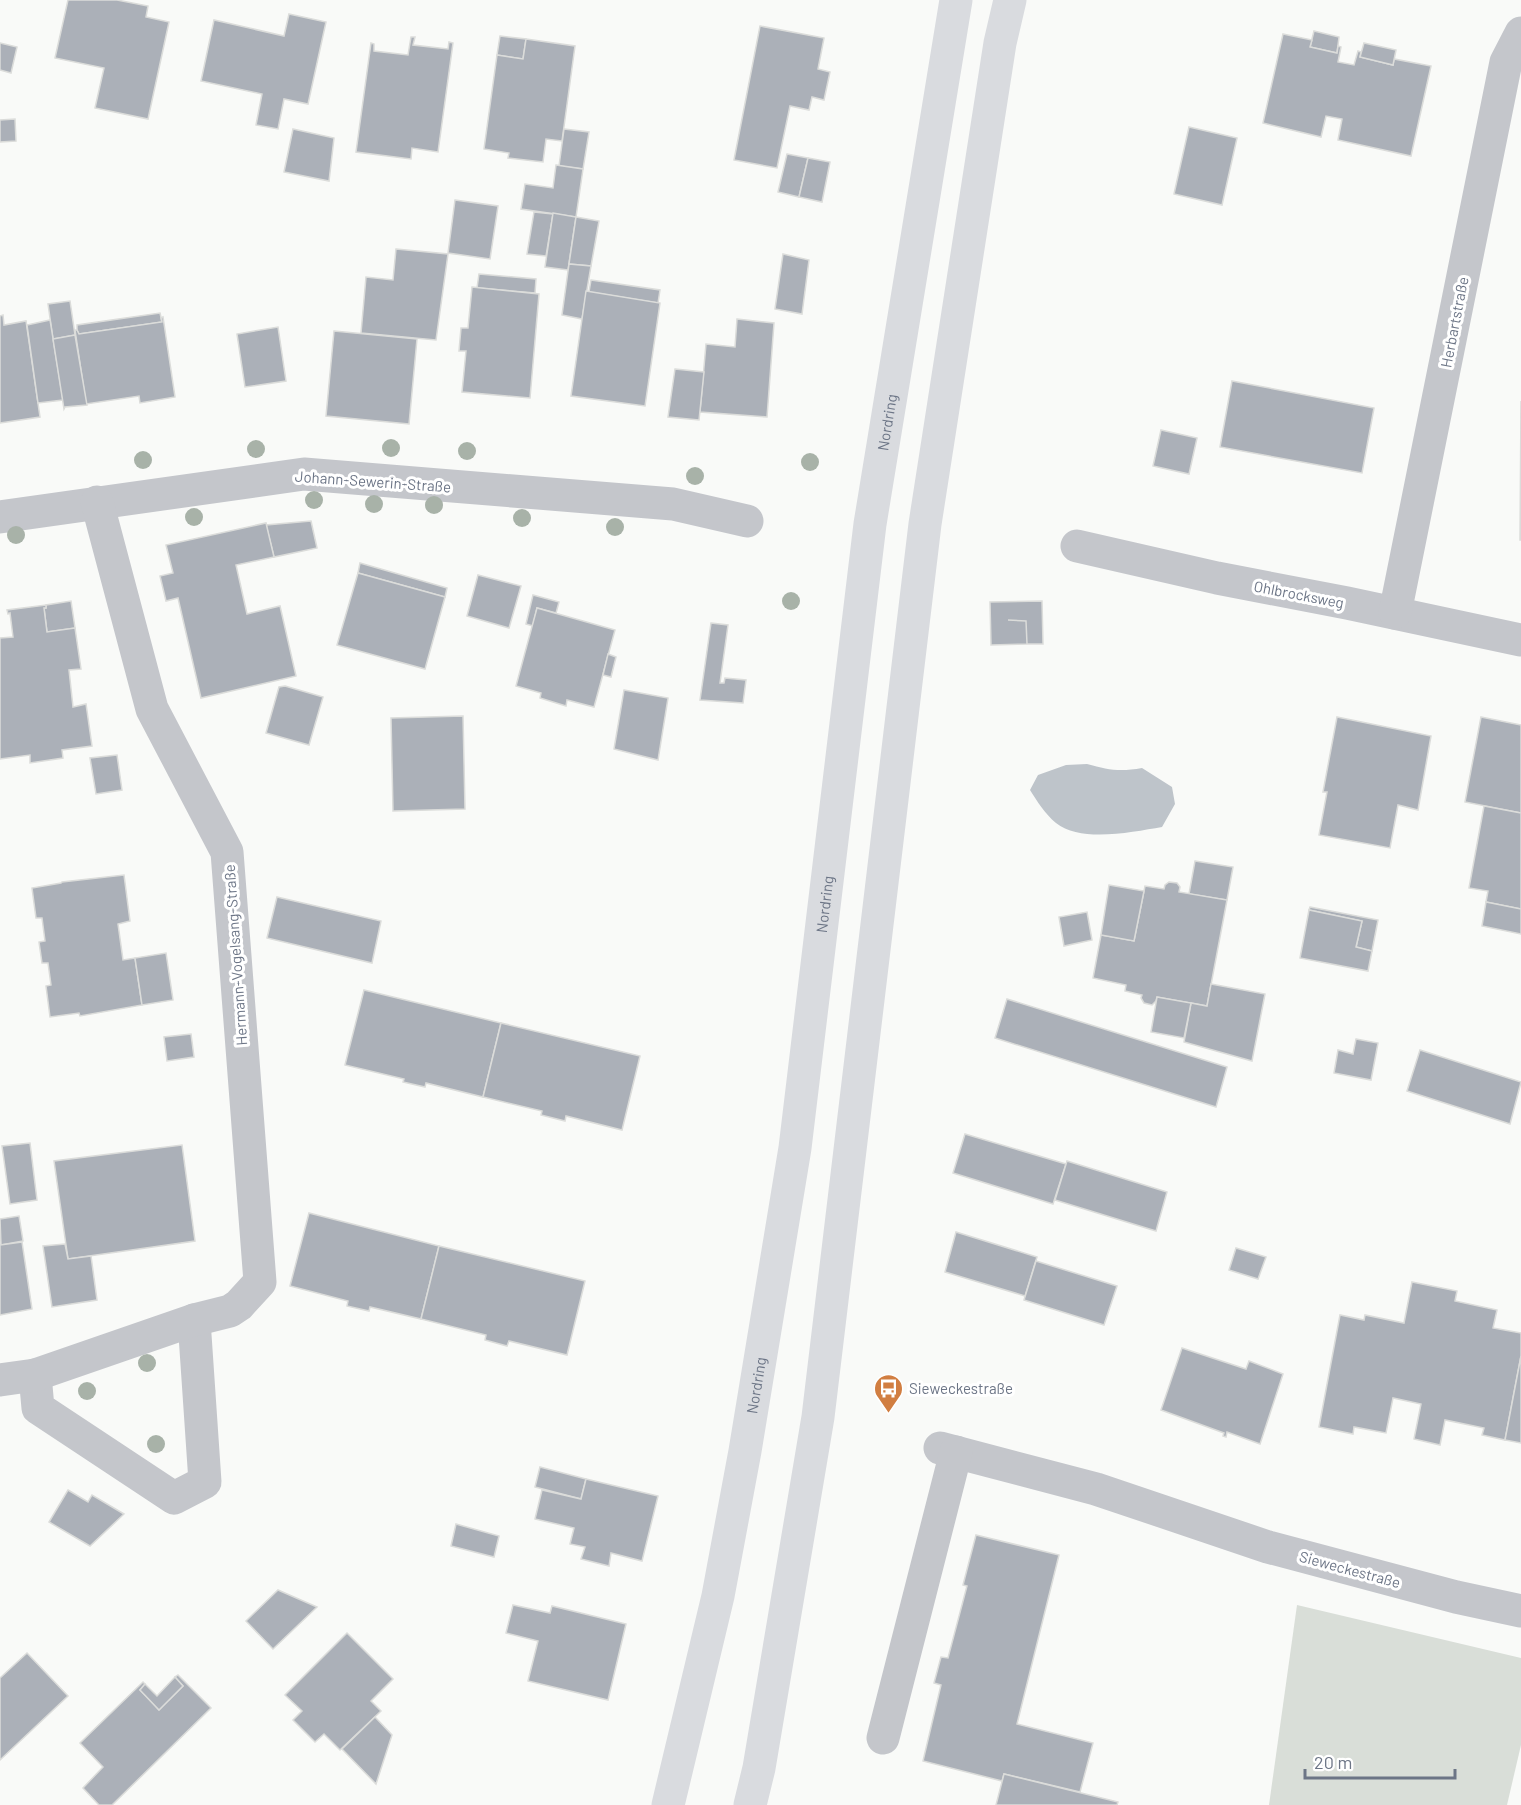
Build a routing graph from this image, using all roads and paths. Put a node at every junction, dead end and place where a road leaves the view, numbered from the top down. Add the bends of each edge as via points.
1 (956, 0) edge
2 (1010, 0) edge
3 (1521, 33) edge
4 (97, 502) junction
5 (0, 517) edge
6 (747, 521) dead end
7 (1077, 546) dead end
8 (1395, 613) junction
9 (1521, 640) edge
10 (194, 1320) junction
11 (35, 1376) junction
12 (0, 1380) edge
13 (1521, 1611) edge
14 (883, 1738) dead end
15 (668, 1805) edge
16 (750, 1805) edge

1 - 15 main road, Nordring via 870,525 795,1148 718,1596
2 - 16 main road via 925,524 818,1417
3 - 8 street, Herbartstraße via 1506,62
4 - 5 street, Johann-Sewerin-Straße
4 - 6 street, Johann-Sewerin-Straße via 303,474 673,504
4 - 10 street, Hermann-Vogelsang-Straße via 152,709 227,852 260,1282 230,1311
7 - 8 street, Ohlbrocksweg
8 - 9 street, Ohlbrocksweg
10 - 11 street, Hermann-Vogelsang-Straße
10 - 11 street via 206,1482 174,1498 38,1408
11 - 12 street, Hermann-Vogelsang-Straße
13 - 14 street, Sieweckestraße via 1268,1547 1096,1489 948,1450

